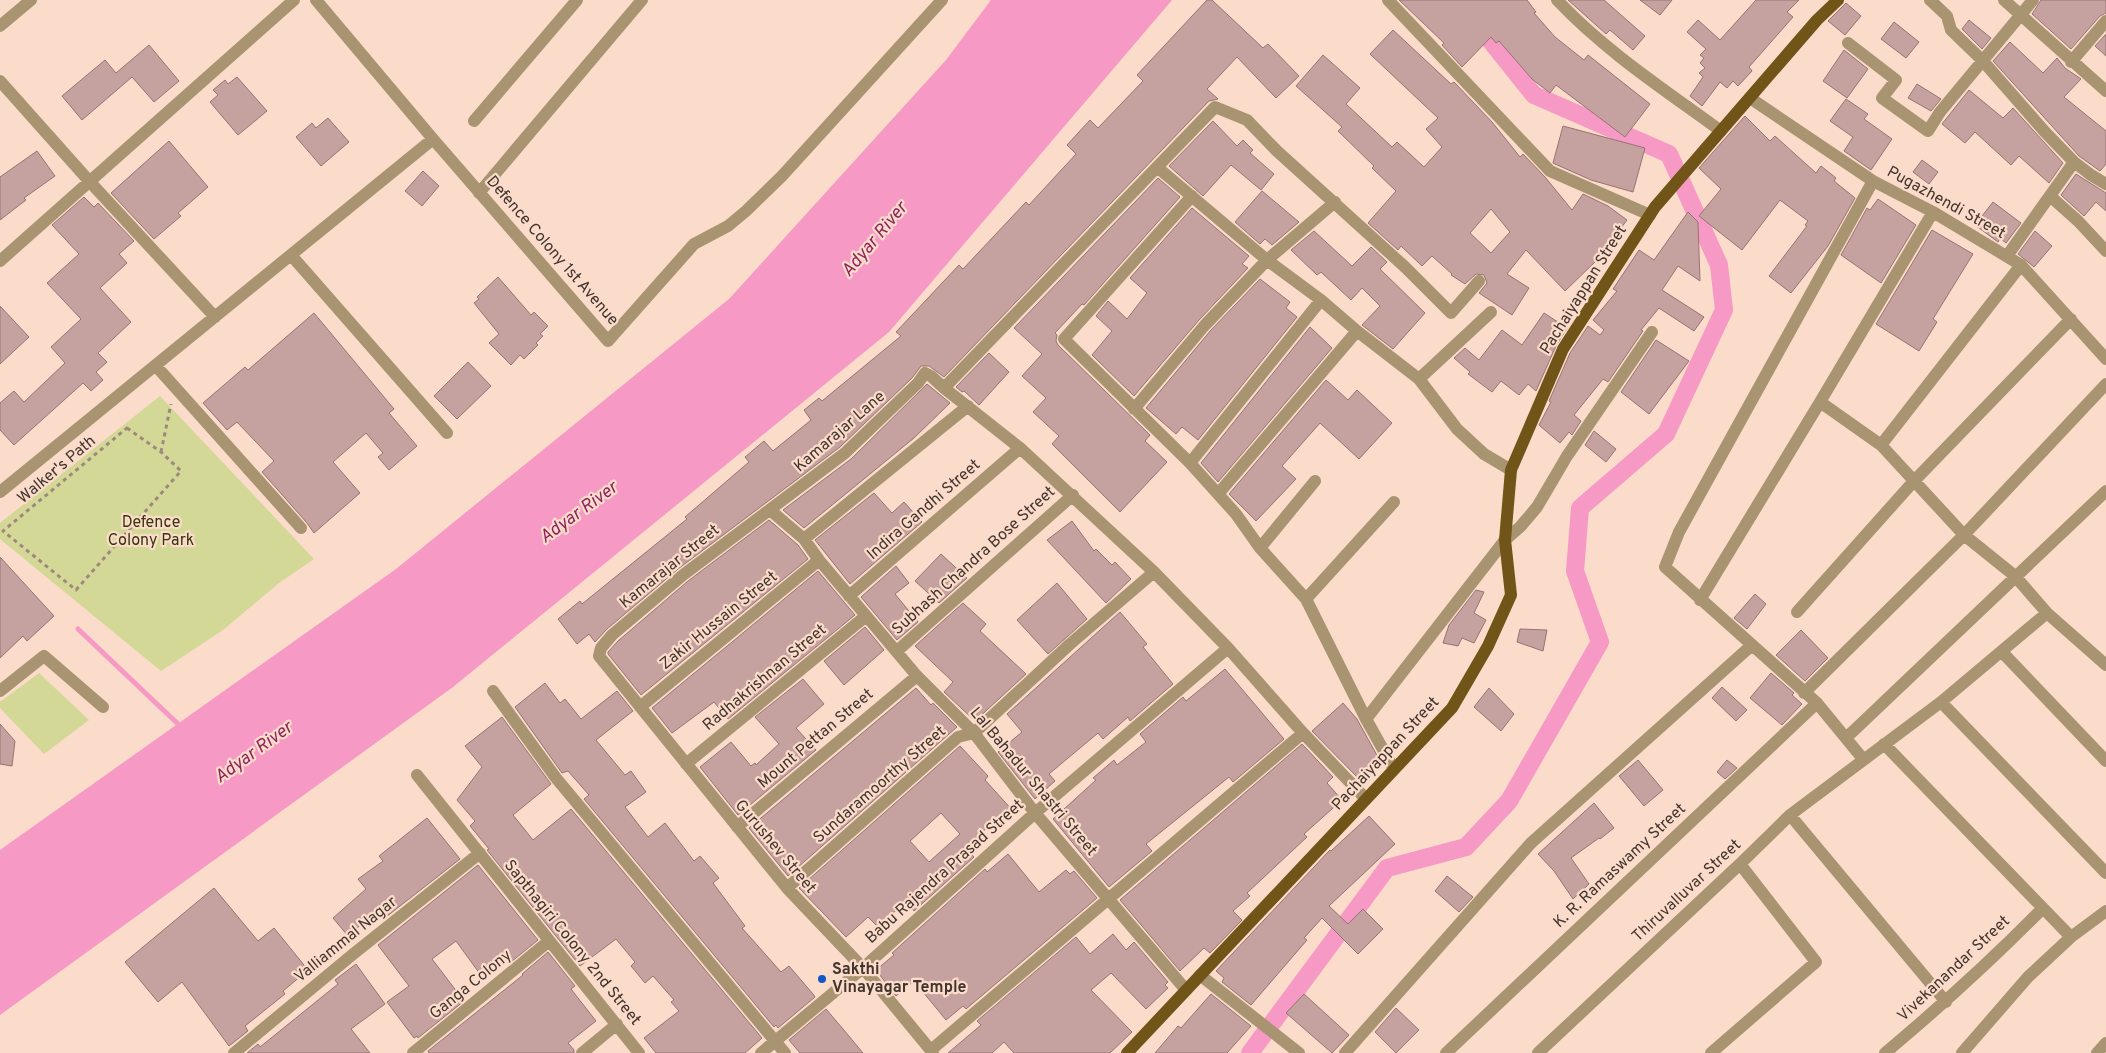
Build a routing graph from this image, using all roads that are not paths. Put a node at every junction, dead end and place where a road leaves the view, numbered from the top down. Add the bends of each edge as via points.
1 (31, 0) edge
2 (294, 0) edge
3 (316, 0) edge
4 (577, 0) edge
5 (642, 0) edge
6 (942, 0) edge
7 (1388, 0) edge
8 (1557, 0) edge
9 (1838, 0) edge
10 (1930, 0) edge
11 (2004, 0) edge
12 (2033, 0) edge
13 (2020, 16) junction
14 (2106, 21) edge
15 (0, 26) edge
16 (1848, 43) dead end
17 (1982, 60) junction
18 (2071, 62) junction
19 (0, 81) edge
20 (2106, 91) edge
21 (1750, 98) junction
22 (474, 122) dead end
23 (1721, 131) junction
24 (433, 139) junction
25 (2074, 162) junction
26 (1157, 167) junction
27 (90, 182) junction
28 (1873, 182) junction
29 (2106, 184) edge
30 (479, 193) junction
31 (1192, 196) junction
32 (2050, 196) junction
33 (1335, 202) junction
34 (1652, 211) junction
35 (1933, 212) junction
36 (2106, 251) edge
37 (291, 255) junction
38 (2007, 256) junction
39 (1267, 260) junction
40 (0, 261) edge
41 (2021, 265) junction
42 (1479, 281) dead end
43 (1321, 300) junction
44 (1491, 312) dead end
45 (215, 317) junction
46 (2070, 319) junction
47 (1357, 331) junction
48 (1652, 332) dead end
49 (2106, 359) edge
50 (156, 366) junction
51 (1419, 379) junction
52 (2106, 384) edge
53 (944, 388) junction
54 (1820, 402) junction
55 (968, 406) junction
56 (1134, 409) junction
57 (447, 433) dead end
58 (1881, 445) junction
59 (1020, 448) junction
60 (1190, 463) junction
61 (1511, 470) junction
62 (1315, 481) dead end
63 (1914, 481) junction
64 (2106, 491) edge
65 (0, 492) edge
66 (1218, 494) junction
67 (1073, 495) junction
68 (1394, 502) dead end
69 (770, 510) junction
70 (301, 528) dead end
71 (1964, 535) junction
72 (804, 539) junction
73 (1505, 540) junction
74 (1260, 548) junction
75 (819, 560) junction
76 (1154, 572) junction
77 (2015, 576) junction
78 (849, 596) junction
79 (1306, 599) junction
80 (1700, 600) junction
81 (1797, 612) dead end
82 (2047, 613) junction
83 (866, 616) junction
84 (1752, 645) junction
85 (1228, 648) junction
86 (897, 651) junction
87 (2002, 652) junction
88 (599, 656) joint
89 (2106, 665) edge
90 (917, 676) junction
91 (0, 691) edge
92 (493, 691) dead end
93 (1804, 693) junction
94 (1942, 702) junction
95 (1817, 703) junction
96 (103, 707) dead end
97 (640, 707) junction
98 (1366, 719) junction
99 (974, 733) junction
100 (1303, 733) junction
101 (1846, 738) junction
102 (1884, 744) junction
103 (1863, 758) junction
104 (2106, 761) edge
105 (686, 764) junction
106 (1394, 769) junction
107 (417, 775) dead end
108 (1366, 799) junction
109 (1034, 812) junction
110 (1790, 814) junction
111 (737, 828) junction
112 (480, 853) junction
113 (1740, 864) junction
114 (2106, 873) edge
115 (787, 888) junction
116 (1109, 898) junction
117 (2043, 908) junction
118 (2106, 911) edge
119 (2071, 937) junction
120 (549, 941) junction
121 (863, 968) junction
122 (1200, 975) junction
123 (1186, 990) junction
124 (1946, 1002) junction
125 (617, 1024) junction
126 (774, 1041) junction
127 (2106, 1043) edge
128 (932, 1051) edge
129 (234, 1053) edge
130 (414, 1053) edge
131 (582, 1053) edge
132 (639, 1053) edge
133 (761, 1053) edge
134 (785, 1053) edge
135 (1127, 1053) edge
136 (1299, 1053) edge
137 (1345, 1053) edge
138 (1446, 1053) edge
139 (1538, 1053) edge
140 (1711, 1053) edge
141 (1886, 1053) edge
142 (1962, 1053) edge
143 (2097, 1053) edge

1 - 15 street
2 - 27 street
3 - 24 street, Defence Colony 1st Avenue
4 - 22 street
5 - 30 street
6 - 30 street, Defence Colony 1st Avenue via 782,176 728,226 694,244 608,341
7 - 34 street via 1550,171
8 - 23 street via 1580,25
9 - 21 main road, Pachaiyappan Street
10 - 17 street via 1947,16 1951,30
11 - 13 street
12 - 13 street
13 - 17 street
13 - 18 street
14 - 18 street
16 - 17 street via 1896,80 1882,98 1928,131
17 - 25 street
18 - 20 street
19 - 27 street
21 - 23 main road, Pachaiyappan Street
21 - 28 street, Pugazhendi Street
23 - 34 main road, Pachaiyappan Street
24 - 30 street, Defence Colony 1st Avenue
24 - 37 street
25 - 29 street
25 - 32 street
26 - 31 street
26 - 33 street via 1215,107 1247,120 1276,151
26 - 53 street
27 - 40 street
27 - 45 street
28 - 35 street, Pugazhendi Street
28 - 80 street via 1678,532 1665,567
31 - 39 street
31 - 56 street via 1064,339
32 - 36 street
32 - 38 street
33 - 39 street
33 - 42 street via 1451,313
34 - 61 main road, Pachaiyappan Street via 1564,349
35 - 38 street, Pugazhendi Street
35 - 54 street
37 - 45 street
37 - 57 street
38 - 41 street, Pugazhendi Street
39 - 43 street
39 - 56 street via 1205,325
41 - 46 street, Pugazhendi Street
41 - 58 street
43 - 47 street
43 - 60 street
44 - 51 street
45 - 50 street
46 - 49 street, Pugazhendi Street
46 - 63 street
47 - 51 street
47 - 66 street
48 - 73 street via 1567,456 1537,507
50 - 65 street
50 - 70 street
51 - 61 street via 1457,429 1484,454
52 - 71 street
53 - 55 street
53 - 69 street, Kamarajar Lane via 926,373 845,453
54 - 58 street
54 - 80 street
55 - 59 street
55 - 72 street
56 - 60 street
58 - 63 street
59 - 67 street
59 - 78 street, Indira Gandhi Street
60 - 66 street
61 - 73 main road, Pachaiyappan Street
62 - 74 street
63 - 71 street
63 - 81 street
64 - 77 street
66 - 74 street
67 - 76 street
67 - 86 street, Subhash Chandra Bose Street
68 - 79 street
69 - 72 street, Lal Bahadur Shastri Street
69 - 88 street, Kamarajar Street via 683,575 612,635 601,648
71 - 77 street
71 - 93 street
72 - 75 street, Lal Bahadur Shastri Street
73 - 98 street
73 - 106 main road, Pachaiyappan Street via 1510,595 1488,646 1452,708
74 - 79 street
75 - 78 street, Lal Bahadur Shastri Street
75 - 97 street, Zakir Hussain Street
76 - 85 street
76 - 99 street, Sundaramoorthy Street
77 - 82 street
77 - 101 street
78 - 83 street, Lal Bahadur Shastri Street
79 - 98 street
80 - 84 street
82 - 87 street, Thiruvalluvar Street
82 - 89 street
83 - 86 street, Lal Bahadur Shastri Street
83 - 105 street, Radhakrishnan Street
84 - 93 street
84 - 137 street via 1531,843
85 - 100 street
85 - 109 street, Babu Rajendra Prasad Street
86 - 90 street, Lal Bahadur Shastri Street
87 - 94 street, Thiruvalluvar Street
87 - 104 street
88 - 97 street, Gurushev Street
90 - 99 street, Lal Bahadur Shastri Street
90 - 111 street, Mount Pettan Street
91 - 96 street via 44,656
92 - 126 street via 556,778
93 - 95 street
94 - 102 street, Thiruvalluvar Street
94 - 114 street
95 - 101 street
95 - 138 street, K. R. Ramaswamy Street
97 - 105 street, Gurushev Street
98 - 106 street
99 - 109 street, Lal Bahadur Shastri Street
99 - 115 street, Sundaramoorthy Street via 958,737
100 - 108 street
100 - 116 street
101 - 103 street
102 - 103 street, Thiruvalluvar Street
102 - 117 street
103 - 110 street, Thiruvalluvar Street
105 - 111 street, Gurushev Street
106 - 108 main road, Pachaiyappan Street
107 - 112 street, Sapthagiri Colony 2nd Street
108 - 122 main road, Pachaiyappan Street
109 - 116 street, Lal Bahadur Shastri Street
109 - 121 street, Babu Rajendra Prasad Street
110 - 113 street, Thiruvalluvar Street
110 - 124 street
111 - 115 street, Gurushev Street
112 - 120 street, Sapthagiri Colony 2nd Street
112 - 129 street, Valliammal Nagar
113 - 139 street, Thiruvalluvar Street
113 - 140 street via 1816,962
115 - 121 street, Gurushev Street
116 - 123 street, Lal Bahadur Shastri Street
116 - 128 street
117 - 119 street
117 - 124 street, Vivekanandar Street
118 - 119 street
119 - 142 street via 2028,977
120 - 125 street, Sapthagiri Colony 2nd Street
120 - 130 street, Ganga Colony
121 - 126 street, Babu Rajendra Prasad Street
121 - 128 street, Gurushev Street
122 - 123 main road, Pachaiyappan Street
122 - 136 street
123 - 135 main road, Pachaiyappan Street
124 - 141 street, Vivekanandar Street
125 - 131 street
125 - 132 street, Sapthagiri Colony 2nd Street
126 - 133 street, Babu Rajendra Prasad Street
126 - 134 street
127 - 143 street

